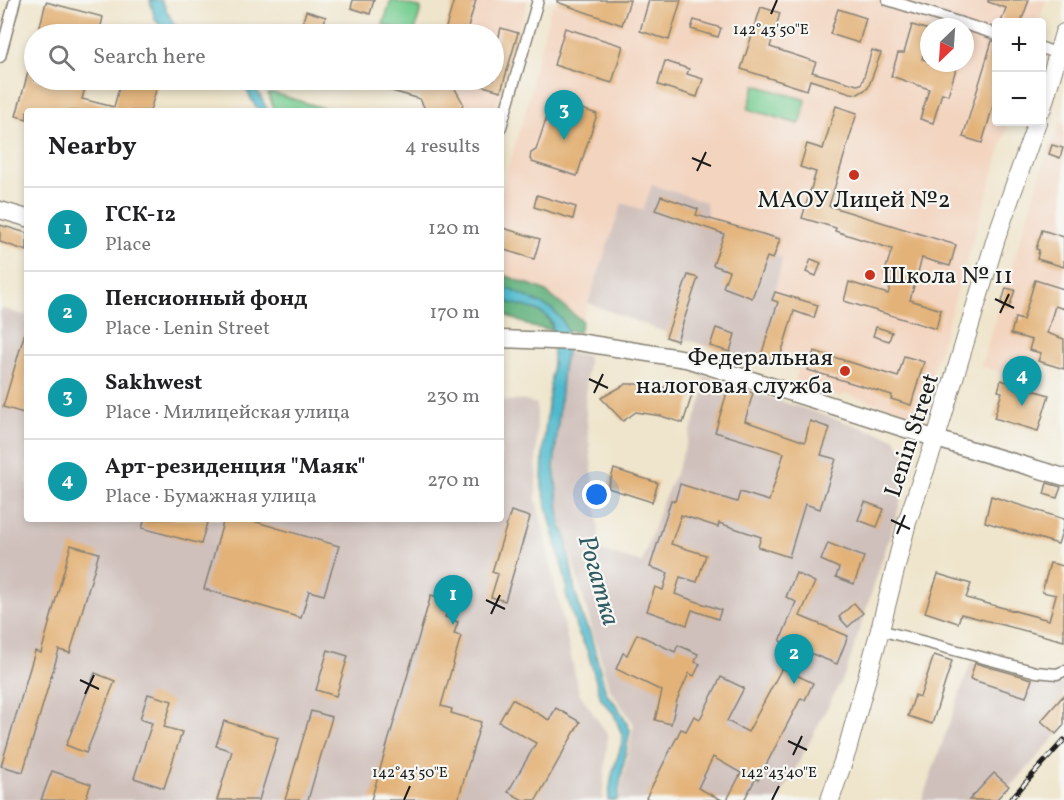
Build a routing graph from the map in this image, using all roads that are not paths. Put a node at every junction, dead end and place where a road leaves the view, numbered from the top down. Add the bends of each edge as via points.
1 (15, 0) edge
2 (538, 0) edge
3 (888, 0) edge
4 (992, 33) edge
5 (1064, 33) edge
6 (1050, 51) edge
7 (0, 57) edge
8 (1046, 76) edge
9 (504, 117) edge
10 (1036, 126) edge
11 (0, 210) edge
12 (24, 217) edge
13 (504, 339) edge
14 (936, 438) junction
15 (1064, 477) edge
16 (880, 630) junction
17 (1064, 670) edge
18 (830, 800) edge

1 - 7 street
2 - 9 street
3 - 4 street
5 - 6 main road
6 - 8 main road
10 - 14 main road, Lenin Street via 996,238
11 - 12 street
13 - 14 street via 578,342 686,358
14 - 15 street
14 - 16 main road, Lenin Street via 907,522
16 - 17 street via 1036,672 1057,674
16 - 18 main road, Lenin Street

